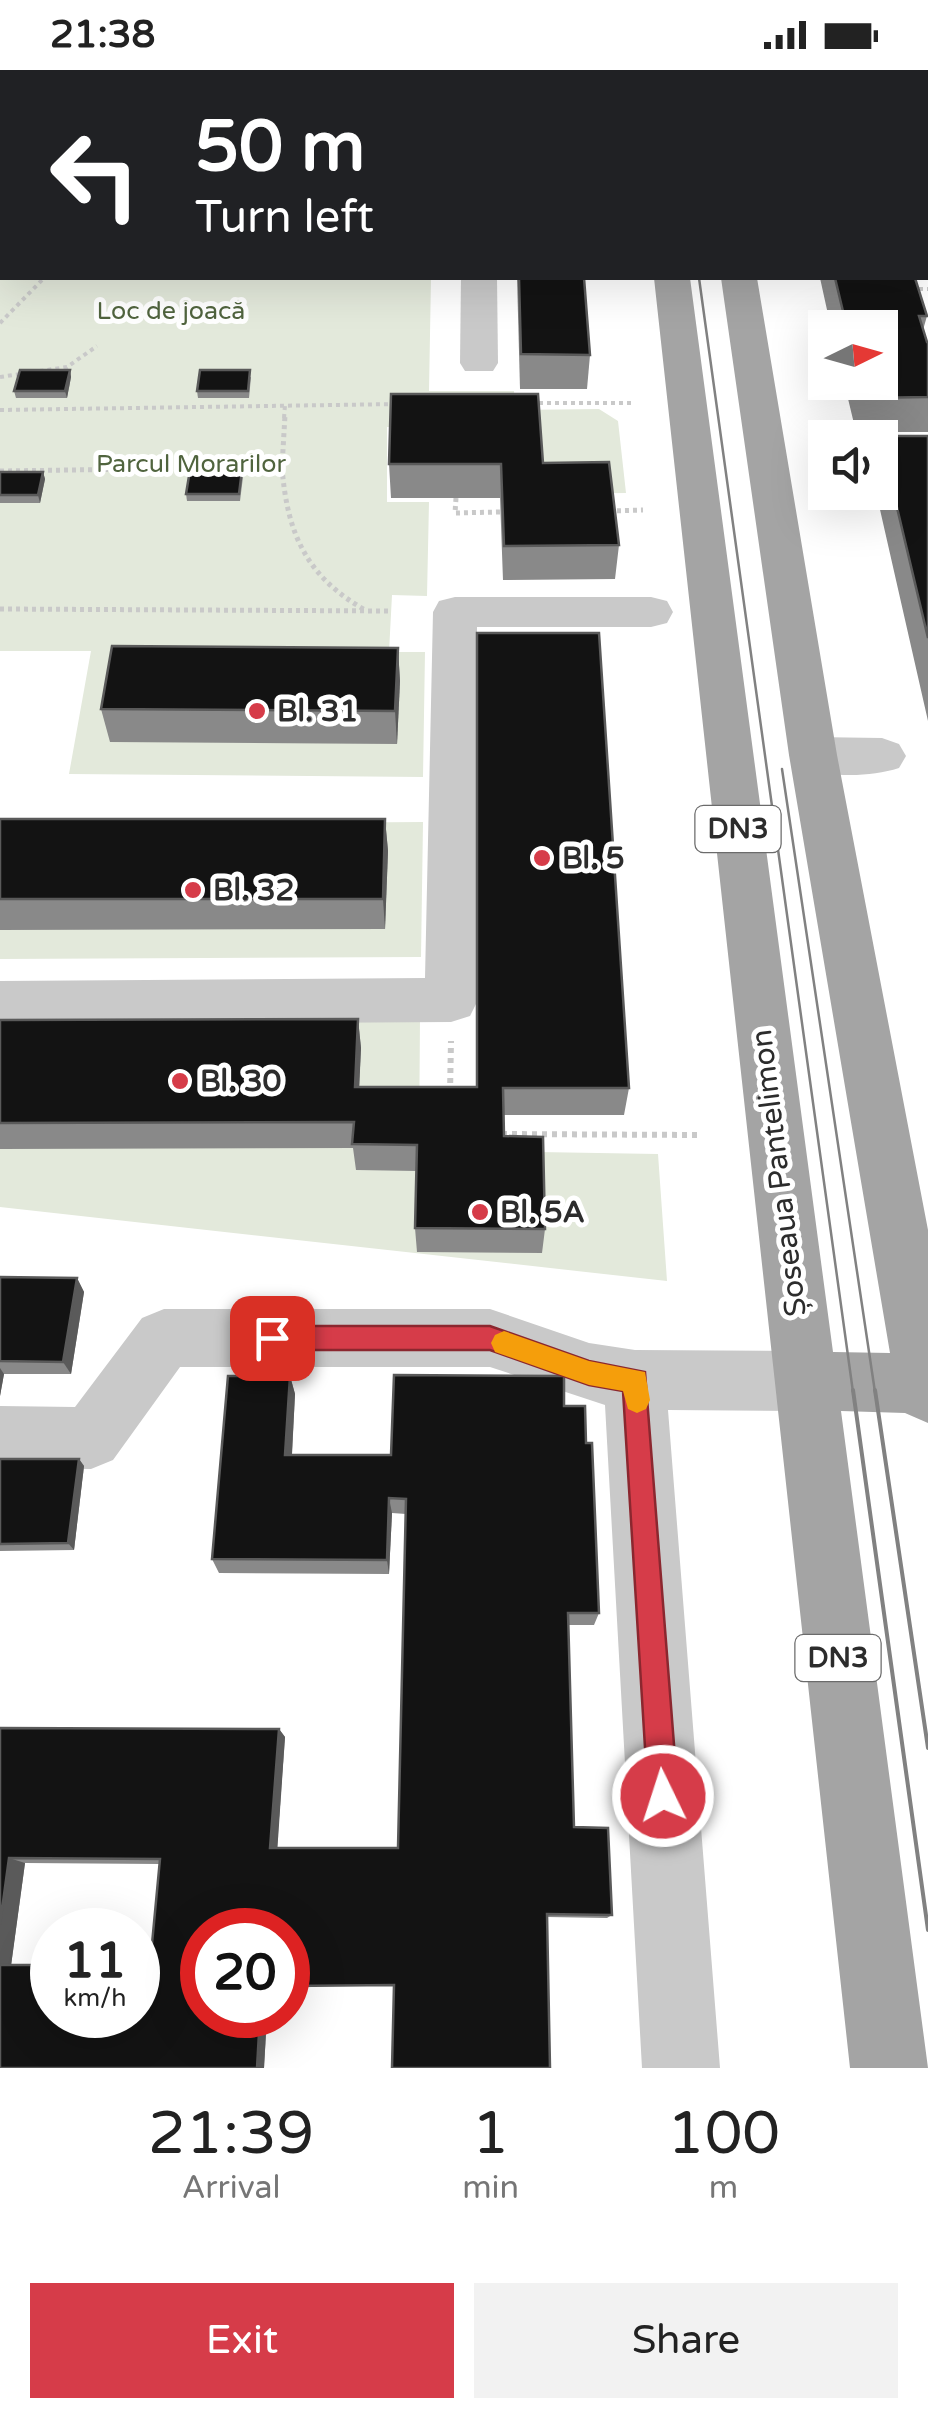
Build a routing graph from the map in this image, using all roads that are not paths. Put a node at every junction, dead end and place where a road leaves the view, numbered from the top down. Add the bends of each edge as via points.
1 (479, 280) edge
2 (672, 280) edge
3 (739, 280) edge
4 (479, 363) dead end
5 (651, 612) dead end
6 (812, 755) junction
7 (882, 756) dead end
8 (0, 1003) edge
9 (636, 1380) junction
10 (803, 1381) junction
11 (927, 1388) edge
12 (0, 1437) edge
13 (681, 2068) edge
14 (889, 2068) edge

1 - 4 lane
2 - 10 main road, Șoseaua Pantelimon / DN3
3 - 6 main road, DN3
5 - 8 lane via 455,612 451,1000
6 - 7 lane
6 - 11 main road, DN3
9 - 10 lane
9 - 12 lane via 589,1373 490,1338 164,1338 90,1438
9 - 13 lane
10 - 11 main road
10 - 14 main road, Șoseaua Pantelimon / DN3

